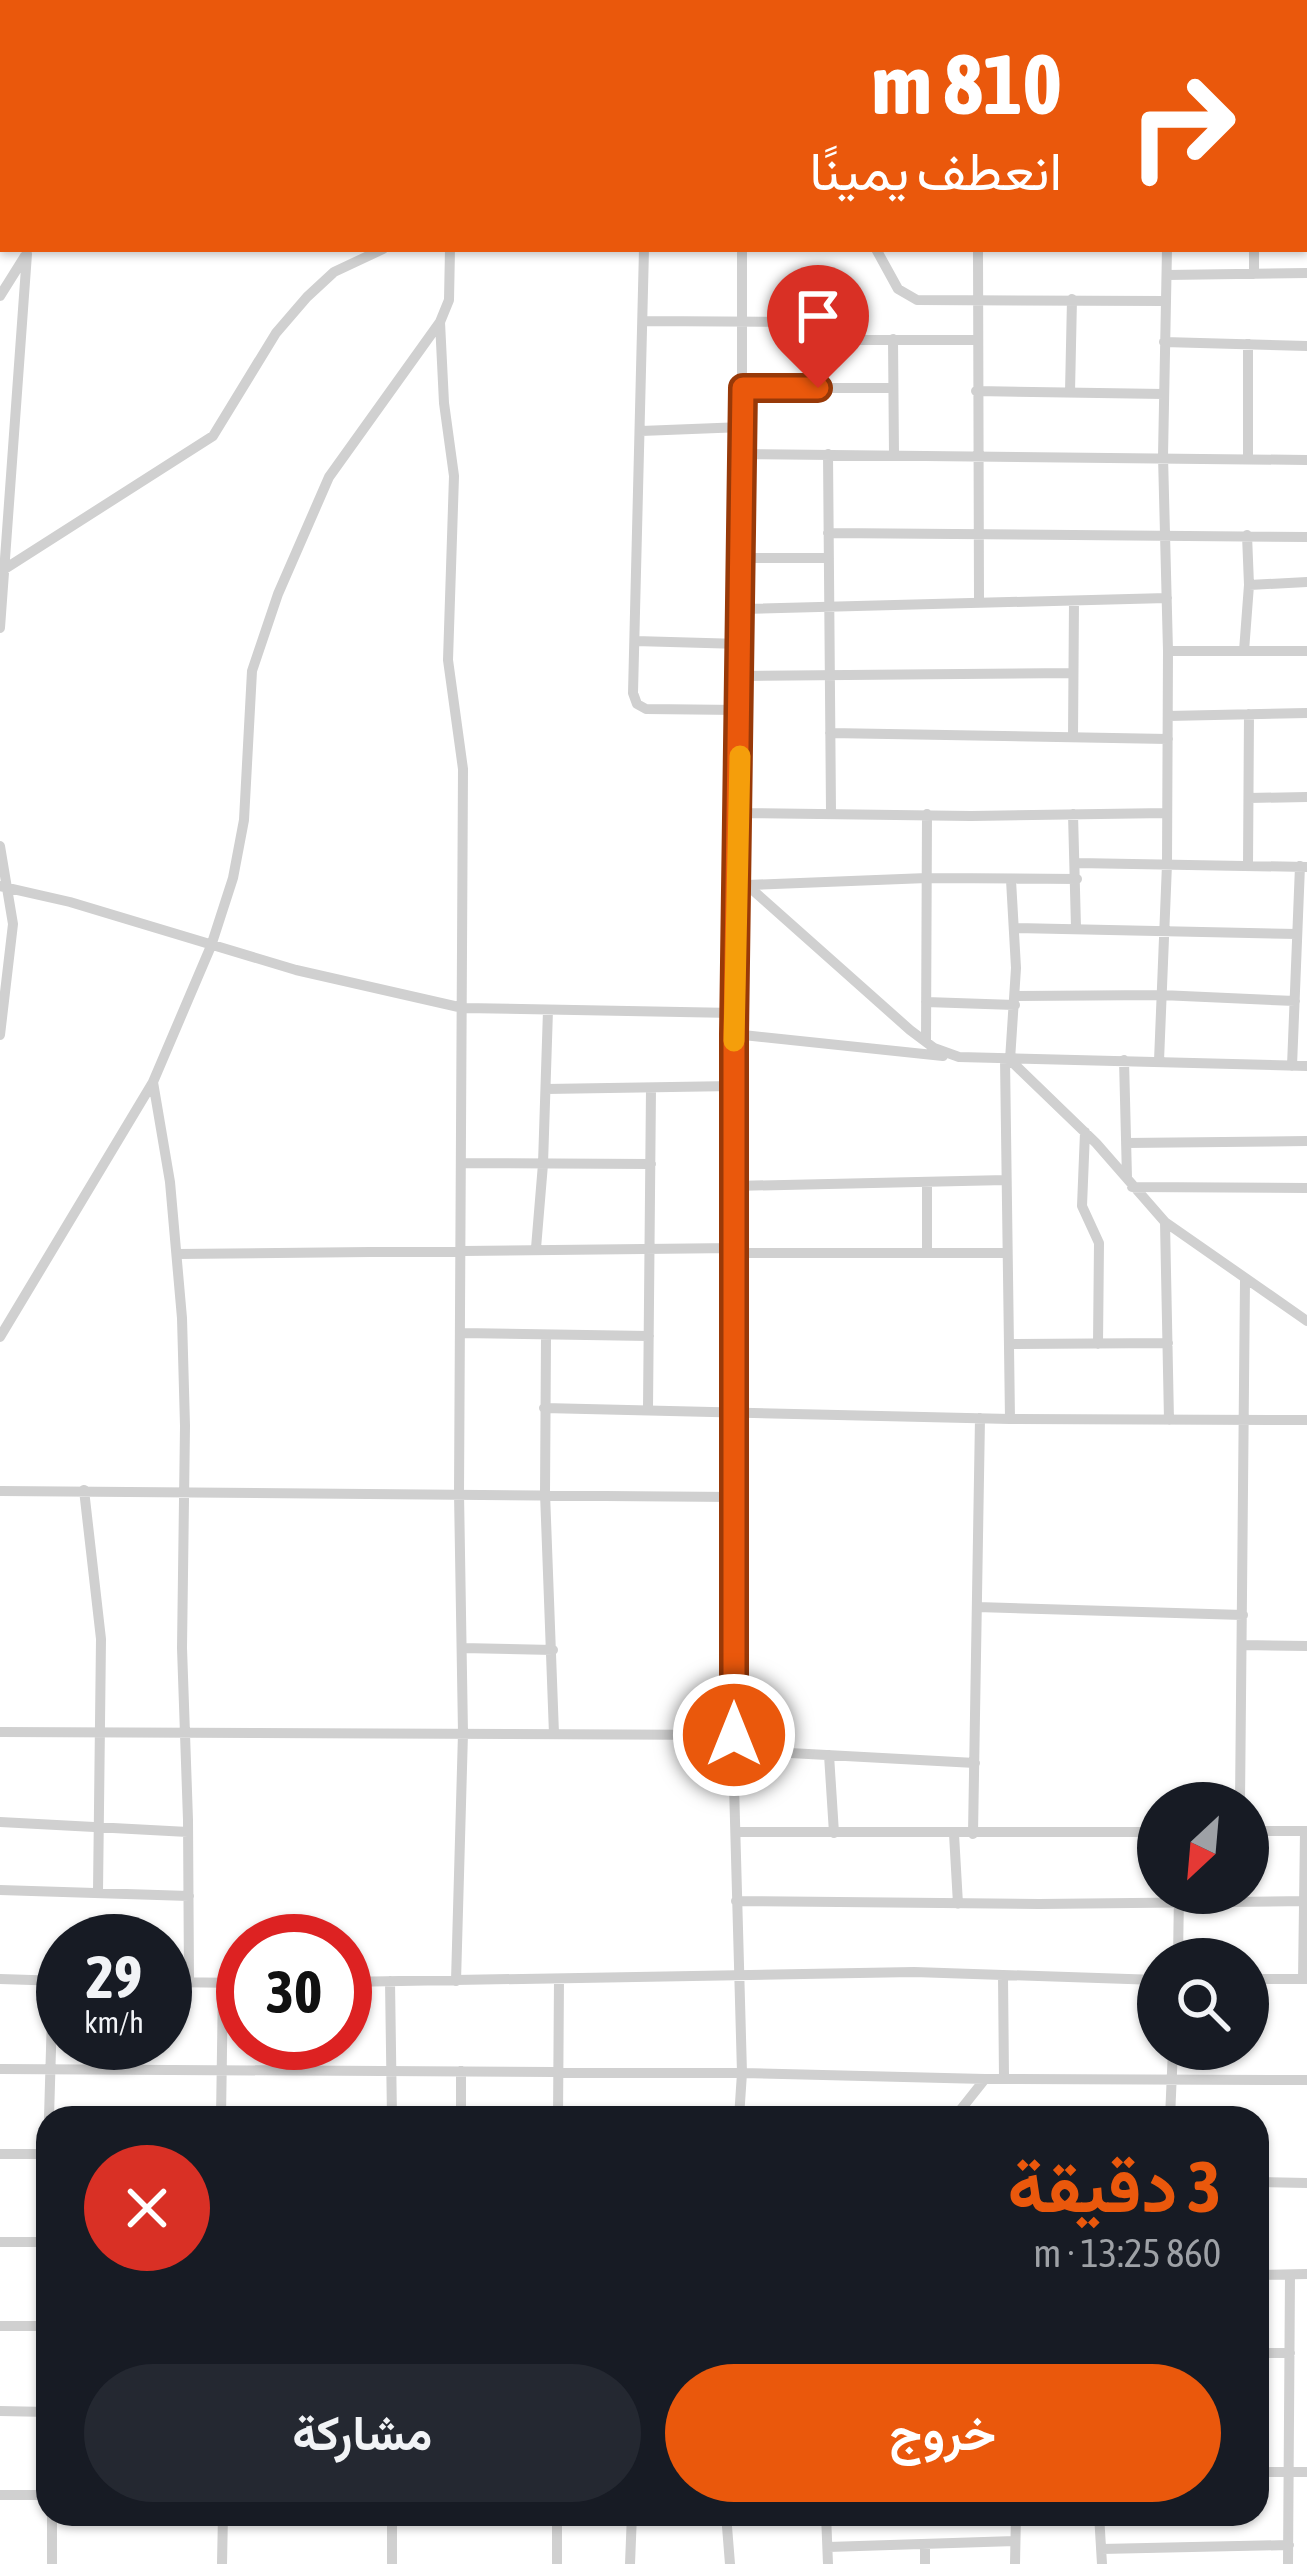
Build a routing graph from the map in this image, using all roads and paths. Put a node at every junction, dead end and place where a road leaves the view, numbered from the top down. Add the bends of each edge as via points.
1 (28, 252) edge
2 (29, 252) edge
3 (377, 252) edge
4 (449, 252) edge
5 (644, 252) edge
6 (742, 252) edge
7 (878, 252) edge
8 (978, 252) edge
9 (1167, 252) edge
10 (1254, 252) edge
11 (1307, 273) edge
12 (1254, 274) junction
13 (1167, 275) junction
14 (0, 296) edge
15 (1072, 298) junction
16 (976, 299) junction
17 (1166, 301) junction
18 (643, 321) junction
19 (440, 322) junction
20 (742, 322) junction
21 (893, 339) junction
22 (976, 340) junction
23 (1164, 342) junction
24 (1248, 344) junction
25 (1307, 346) edge
26 (743, 388) junction
27 (893, 388) junction
28 (976, 391) junction
29 (1070, 392) junction
30 (1164, 394) junction
31 (743, 427) junction
32 (641, 431) junction
33 (743, 454) junction
34 (828, 454) junction
35 (894, 455) junction
36 (976, 455) junction
37 (1163, 457) junction
38 (1248, 459) junction
39 (1307, 460) edge
40 (977, 532) junction
41 (828, 533) junction
42 (1165, 533) junction
43 (1246, 536) junction
44 (1307, 537) edge
45 (829, 558) junction
46 (742, 559) junction
47 (3, 570) edge
48 (1307, 582) edge
49 (1249, 585) junction
50 (1167, 598) junction
51 (1074, 601) junction
52 (979, 603) junction
53 (829, 605) junction
54 (741, 609) junction
55 (0, 628) edge
56 (634, 641) junction
57 (741, 644) junction
58 (1168, 651) junction
59 (1244, 651) junction
60 (1307, 651) edge
61 (1073, 673) junction
62 (830, 674) junction
63 (740, 676) junction
64 (740, 710) junction
65 (1307, 713) edge
66 (1249, 714) junction
67 (1168, 716) junction
68 (830, 733) junction
69 (1072, 737) junction
70 (1168, 739) junction
71 (1307, 797) edge
72 (1249, 798) junction
73 (831, 812) junction
74 (739, 813) junction
75 (1168, 813) junction
76 (927, 814) junction
77 (1073, 814) junction
78 (0, 846) edge
79 (1076, 863) junction
80 (1167, 864) junction
81 (1248, 866) junction
82 (1304, 866) edge
83 (927, 878) junction
84 (1076, 879) junction
85 (1011, 880) junction
86 (743, 881) junction
87 (3, 887) edge
88 (1016, 928) junction
89 (1076, 928) junction
90 (1164, 931) junction
91 (1298, 934) junction
92 (211, 946) junction
93 (1161, 994) junction
94 (1015, 1000) junction
95 (1295, 1001) junction
96 (926, 1002) junction
97 (463, 1008) junction
98 (548, 1010) junction
99 (734, 1013) junction
100 (734, 1034) junction
101 (0, 1035) edge
102 (926, 1042) junction
103 (958, 1058) junction
104 (1008, 1059) junction
105 (1124, 1060) junction
106 (1159, 1061) junction
107 (1292, 1066) junction
108 (1307, 1066) edge
109 (152, 1082) junction
110 (734, 1086) junction
111 (651, 1088) junction
112 (546, 1089) junction
113 (1085, 1132) junction
114 (1307, 1141) edge
115 (1126, 1143) junction
116 (464, 1163) junction
117 (543, 1164) junction
118 (651, 1164) junction
119 (1006, 1180) junction
120 (927, 1182) junction
121 (1130, 1184) junction
122 (734, 1186) junction
123 (1307, 1188) edge
124 (1166, 1222) junction
125 (462, 1248) junction
126 (536, 1248) junction
127 (651, 1248) junction
128 (734, 1250) junction
129 (927, 1250) junction
130 (1007, 1252) junction
131 (177, 1254) junction
132 (1245, 1280) junction
133 (1307, 1322) edge
134 (461, 1333) junction
135 (649, 1336) junction
136 (0, 1337) edge
137 (546, 1337) junction
138 (1168, 1343) junction
139 (1009, 1344) junction
140 (1098, 1344) junction
141 (544, 1408) junction
142 (648, 1408) junction
143 (735, 1412) junction
144 (980, 1418) junction
145 (1010, 1418) junction
146 (1168, 1420) junction
147 (1307, 1420) edge
148 (1244, 1421) junction
149 (84, 1490) junction
150 (0, 1491) edge
151 (184, 1492) junction
152 (459, 1493) junction
153 (545, 1493) junction
154 (734, 1497) junction
155 (977, 1607) junction
156 (1243, 1615) junction
157 (1243, 1645) junction
158 (1307, 1646) edge
159 (462, 1648) junction
160 (553, 1650) junction
161 (0, 1732) edge
162 (101, 1732) junction
163 (183, 1732) junction
164 (464, 1733) junction
165 (554, 1734) junction
166 (734, 1735) junction
167 (734, 1750) junction
168 (829, 1755) junction
169 (975, 1763) junction
170 (1240, 1782) edge
171 (0, 1822) edge
172 (100, 1825) junction
173 (1269, 1831) edge
174 (188, 1832) junction
175 (736, 1832) junction
176 (1137, 1832) edge
177 (1306, 1832) edge
178 (834, 1833) junction
179 (955, 1834) junction
180 (974, 1834) junction
181 (0, 1890) edge
182 (98, 1892) junction
183 (189, 1896) junction
184 (1137, 1898) edge
185 (1269, 1900) edge
186 (736, 1901) junction
187 (1305, 1901) edge
188 (958, 1904) junction
189 (189, 1914) edge
190 (737, 1976) junction
191 (1003, 1976) junction
192 (0, 1979) edge
193 (559, 1979) junction
194 (1137, 1979) edge
195 (1269, 1979) edge
196 (1305, 1979) edge
197 (36, 1980) edge
198 (372, 1981) edge
199 (390, 1981) junction
200 (456, 1981) junction
201 (0, 2069) edge
202 (36, 2070) edge
203 (50, 2070) joint
204 (391, 2070) junction
205 (1172, 2070) edge
206 (220, 2071) junction
207 (461, 2071) junction
208 (557, 2071) junction
209 (742, 2073) junction
210 (1004, 2078) junction
211 (985, 2079) junction
212 (1171, 2079) junction
213 (1307, 2080) edge
214 (49, 2106) edge
215 (220, 2106) edge
216 (392, 2106) edge
217 (461, 2106) edge
218 (558, 2106) edge
219 (740, 2106) edge
220 (964, 2106) edge
221 (1170, 2106) edge
222 (0, 2154) edge
223 (36, 2154) edge
224 (1269, 2182) edge
225 (1307, 2182) edge
226 (0, 2242) edge
227 (36, 2242) edge
228 (1307, 2274) edge
229 (1269, 2275) edge
230 (1290, 2275) junction
231 (0, 2326) edge
232 (36, 2326) edge
233 (1269, 2353) edge
234 (1290, 2353) junction
235 (1290, 2403) junction
236 (1307, 2403) edge
237 (0, 2411) edge
238 (36, 2411) edge
239 (1269, 2472) edge
240 (1290, 2472) junction
241 (1307, 2472) edge
242 (0, 2495) edge
243 (36, 2495) edge
244 (52, 2526) edge
245 (223, 2526) edge
246 (392, 2526) edge
247 (557, 2526) edge
248 (632, 2526) edge
249 (727, 2526) edge
250 (826, 2526) edge
251 (1016, 2526) edge
252 (1100, 2526) edge
253 (1015, 2541) junction
254 (926, 2543) junction
255 (1288, 2545) junction
256 (827, 2547) junction
257 (1198, 2547) junction
258 (1101, 2549) junction
259 (52, 2564) edge
260 (222, 2564) edge
261 (392, 2564) edge
262 (557, 2564) edge
263 (630, 2564) edge
264 (730, 2564) edge
265 (828, 2564) edge
266 (925, 2564) edge
267 (1015, 2564) edge
268 (1102, 2564) edge
269 (1199, 2564) edge
270 (1288, 2564) edge

1 - 14 street
2 - 47 street
3 - 47 street via 334,272 307,297 213,436
4 - 19 street via 449,300
5 - 18 street
6 - 20 street
7 - 16 street via 910,298
8 - 16 street
9 - 13 street
10 - 12 street
11 - 12 street
12 - 13 street
13 - 17 street
15 - 16 street
15 - 17 street
15 - 29 street
16 - 22 street
17 - 23 street
18 - 20 street
18 - 32 street
19 - 92 street via 329,477 278,594 252,670 244,820
19 - 97 street via 454,476 448,660 463,769
20 - 21 street via 812,322 839,338
20 - 26 street
21 - 22 street
21 - 27 street
22 - 28 street
23 - 24 street
23 - 30 street
24 - 25 street
24 - 38 street
26 - 27 street
26 - 31 street
27 - 35 street
28 - 29 street
28 - 36 street
29 - 30 street
30 - 37 street
31 - 32 street
31 - 33 street
32 - 56 street
33 - 34 street
33 - 46 street
34 - 35 street
34 - 41 street
35 - 36 street
36 - 37 street
36 - 40 street
37 - 38 street
37 - 42 street
38 - 39 street
40 - 41 street
40 - 42 street
40 - 52 street
41 - 45 street
42 - 43 street
42 - 50 street
43 - 44 street
43 - 49 street
45 - 46 street
45 - 53 street
46 - 54 street
47 - 55 street
48 - 49 street
49 - 59 street
50 - 51 street
50 - 58 street
51 - 52 street
51 - 61 street
52 - 53 street
53 - 54 street
53 - 62 street
54 - 57 street
56 - 57 street
56 - 64 street via 637,704
57 - 63 street
58 - 59 street
58 - 67 street
59 - 60 street
61 - 62 street
61 - 69 street
62 - 63 street
62 - 68 street
63 - 64 street
64 - 74 street
65 - 66 street
66 - 67 street
66 - 72 street
67 - 70 street
68 - 69 street
68 - 73 street
69 - 70 street
70 - 75 street
71 - 72 street
72 - 81 street
73 - 74 street
73 - 76 street
74 - 86 street
75 - 77 street
75 - 80 street
76 - 77 street
76 - 83 street
77 - 79 street
78 - 87 street
79 - 80 street
79 - 84 street
80 - 81 street
80 - 90 street
81 - 82 street
82 - 91 street
83 - 85 street
83 - 86 street
83 - 96 street
84 - 85 street
84 - 89 street
85 - 88 street
86 - 99 street
86 - 102 street
87 - 92 street
87 - 101 street via 13,924
88 - 89 street
88 - 94 street
89 - 90 street
90 - 91 street
90 - 93 street
91 - 95 street
92 - 97 street
92 - 109 street
93 - 94 street
93 - 95 street
93 - 106 street
94 - 96 street
94 - 104 street
95 - 107 street
96 - 102 street
97 - 98 street
97 - 116 street
98 - 99 street
98 - 112 street
99 - 100 street
100 - 103 street
100 - 110 street
102 - 103 street
103 - 104 street
104 - 105 street
104 - 113 street
104 - 119 street
105 - 106 street
105 - 115 street
106 - 107 street
107 - 108 street
109 - 131 street
109 - 136 street
110 - 111 street
110 - 122 street
111 - 112 street
111 - 118 street
112 - 117 street
113 - 121 street
113 - 140 street via 1082,1206 1099,1243
114 - 115 street
115 - 121 street
116 - 117 street
116 - 125 street
117 - 118 street
117 - 126 street
118 - 127 street
119 - 120 street
119 - 130 street
120 - 122 street
120 - 129 street
121 - 123 street
121 - 124 street
122 - 128 street
124 - 132 street
124 - 138 street
125 - 126 street
125 - 131 street
125 - 134 street
126 - 127 street
127 - 128 street
127 - 135 street
128 - 129 street
128 - 143 street
129 - 130 street
130 - 139 street
131 - 151 street
132 - 133 street
132 - 148 street
134 - 137 street
134 - 152 street
135 - 137 street
135 - 142 street
137 - 141 street
138 - 140 street
138 - 146 street
139 - 140 street
139 - 145 street
141 - 142 street
141 - 153 street
142 - 143 street
143 - 144 street
143 - 154 street
144 - 145 street
144 - 155 street
145 - 146 street
146 - 148 street
147 - 148 street
148 - 156 street
149 - 150 street
149 - 151 street
149 - 162 street via 101,1640
151 - 152 street
151 - 163 street
152 - 153 street
152 - 159 street
153 - 154 street
153 - 160 street
154 - 166 street
155 - 156 street
155 - 169 street
156 - 157 street
157 - 158 street
157 - 170 street
159 - 160 street
159 - 164 street
160 - 165 street
161 - 162 street
162 - 163 street
162 - 172 street
163 - 164 street
163 - 174 street
164 - 165 street
164 - 200 street
165 - 166 street
166 - 167 street
167 - 168 street
167 - 175 street
168 - 169 street
168 - 178 street
169 - 180 street
171 - 172 street
172 - 174 street
172 - 182 street
173 - 177 street
174 - 183 street
175 - 178 street
175 - 186 street
176 - 180 street
177 - 187 street
178 - 179 street
179 - 180 street
179 - 188 street
181 - 182 street
182 - 183 street
183 - 189 street
184 - 188 street
185 - 187 street
186 - 188 street
186 - 190 street
187 - 196 street
190 - 191 street
190 - 193 street
190 - 209 street
191 - 194 street
191 - 210 street
192 - 197 street
193 - 200 street
193 - 208 street
195 - 196 street
198 - 199 street
199 - 200 street
199 - 204 street
201 - 202 street
203 - 206 street
203 - 214 street
204 - 206 street
204 - 207 street
204 - 216 street
205 - 212 street
206 - 215 street
207 - 208 street
207 - 217 street
208 - 209 street
208 - 218 street
209 - 211 street
209 - 219 street
210 - 211 street
210 - 212 street
211 - 220 street
212 - 213 street
212 - 221 street
222 - 223 street
224 - 225 street
226 - 227 street
228 - 230 street
229 - 230 street
230 - 234 street
231 - 232 street
233 - 234 street
234 - 235 street
235 - 236 street
235 - 240 street
237 - 238 street
239 - 240 street
240 - 241 street
240 - 255 street
242 - 243 street
244 - 259 street
245 - 260 street
246 - 261 street
247 - 262 street
248 - 263 street
249 - 264 street
250 - 256 street
251 - 253 street
252 - 258 street
253 - 254 street
253 - 267 street
254 - 256 street
254 - 266 street
255 - 257 street
255 - 270 street
256 - 265 street
257 - 258 street
257 - 269 street
258 - 268 street

